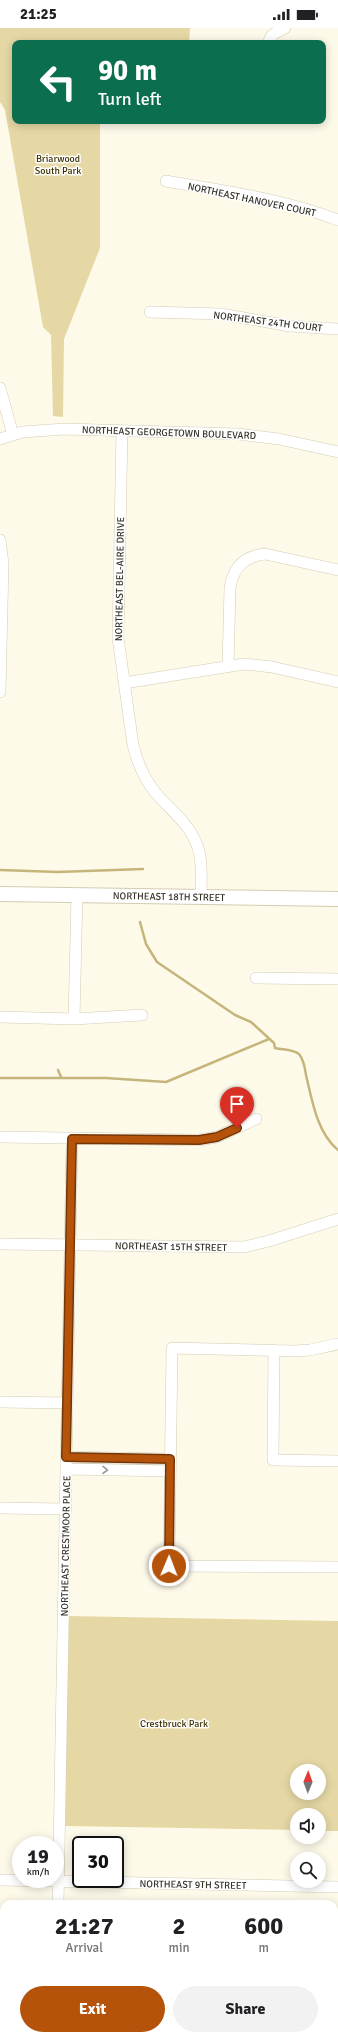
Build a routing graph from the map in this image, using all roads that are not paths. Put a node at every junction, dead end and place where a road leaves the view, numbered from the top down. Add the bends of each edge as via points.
1 (285, 28) edge
2 (270, 40) edge
3 (166, 181) dead end
4 (338, 220) edge
5 (150, 312) dead end
6 (338, 329) edge
7 (0, 388) edge
8 (122, 431) junction
9 (13, 435) junction
10 (0, 439) edge
11 (338, 452) edge
12 (0, 540) edge
13 (338, 570) edge
14 (228, 666) junction
15 (338, 682) edge
16 (124, 683) junction
17 (0, 692) edge
18 (0, 894) edge
19 (77, 895) junction
20 (200, 897) junction
21 (338, 900) edge
22 (256, 978) dead end
23 (338, 979) edge
24 (142, 1015) dead end
25 (0, 1017) edge
26 (74, 1019) junction
27 (256, 1118) dead end
28 (0, 1137) edge
29 (72, 1139) junction
30 (338, 1219) edge
31 (0, 1244) edge
32 (71, 1245) junction
33 (338, 1344) edge
34 (274, 1350) junction
35 (0, 1402) edge
36 (68, 1403) junction
37 (66, 1457) junction
38 (170, 1459) junction
39 (338, 1461) edge
40 (66, 1469) junction
41 (169, 1471) junction
42 (0, 1508) edge
43 (66, 1509) junction
44 (338, 1567) edge
45 (59, 1836) edge
46 (0, 1880) edge
47 (12, 1880) edge
48 (64, 1881) edge
49 (338, 1887) edge
50 (58, 1888) edge
51 (58, 1900) edge

1 - 2 street via 272,35
3 - 4 street, NORTHEAST HANOVER COURT via 278,203
5 - 6 street, NORTHEAST 24TH COURT via 221,314 290,326
7 - 9 street
8 - 9 street, NORTHEAST GEORGETOWN BOULEVARD via 65,429
8 - 11 street, NORTHEAST GEORGETOWN BOULEVARD via 257,435
8 - 16 street, NORTHEAST BEL-AIRE DRIVE via 118,630
9 - 10 street, NORTHEAST GEORGETOWN BOULEVARD
12 - 17 street via 4,564
13 - 14 street via 273,555 256,555 248,558 235,570 230,588
14 - 15 street via 259,664
14 - 16 street
16 - 20 street, NORTHEAST BEL-AIRE DRIVE via 133,745 142,771 156,793 188,827 198,846 201,870
18 - 19 main road, NORTHEAST 18TH STREET
19 - 20 main road, NORTHEAST 18TH STREET
19 - 26 street
20 - 21 main road, NORTHEAST 18TH STREET
22 - 23 street
24 - 26 street
25 - 26 street
27 - 29 street via 217,1137 199,1140
28 - 29 street
29 - 32 street, NORTHEAST CRESTMOOR PLACE
30 - 32 street, NORTHEAST 15TH STREET via 244,1247
31 - 32 street, NORTHEAST 15TH STREET
32 - 36 street, NORTHEAST CRESTMOOR PLACE
33 - 34 street via 310,1350
34 - 38 street via 172,1348
34 - 39 street via 273,1460
35 - 36 street
36 - 37 street, NORTHEAST CRESTMOOR PLACE
37 - 38 street
37 - 40 street, NORTHEAST CRESTMOOR PLACE
38 - 41 street
40 -> 41 street
40 - 43 street, NORTHEAST CRESTMOOR PLACE
41 - 44 street via 169,1566
42 - 43 street
43 - 45 street, NORTHEAST CRESTMOOR PLACE
46 - 47 street, NORTHEAST 9TH STREET
48 - 49 street, NORTHEAST 9TH STREET
50 - 51 street, NORTHEAST CRESTMOOR PLACE

